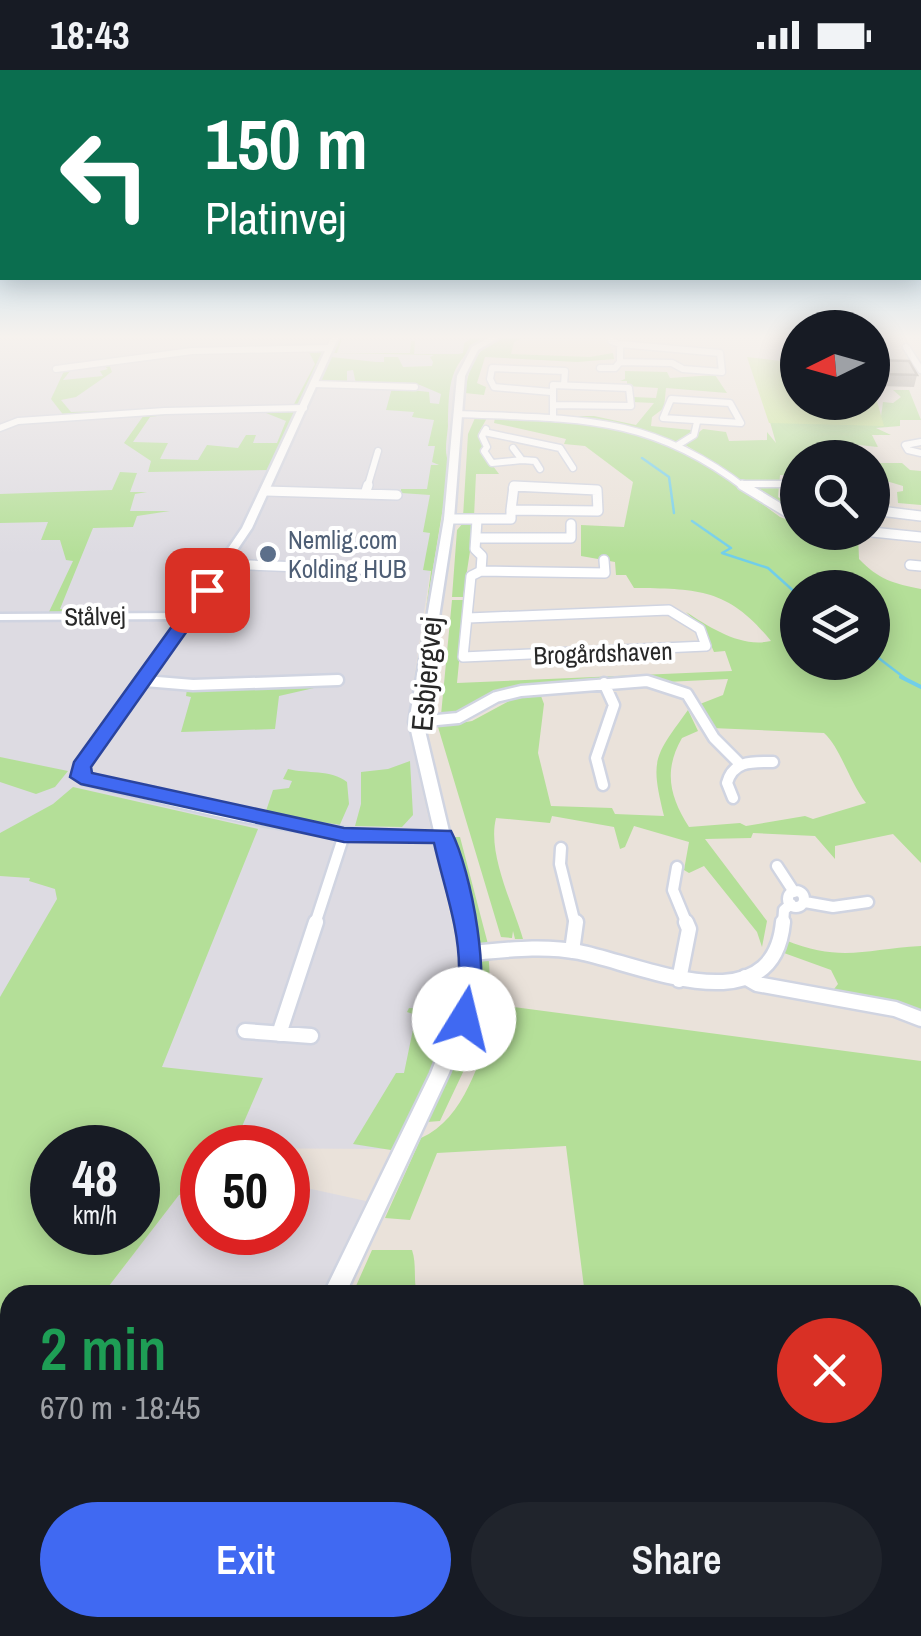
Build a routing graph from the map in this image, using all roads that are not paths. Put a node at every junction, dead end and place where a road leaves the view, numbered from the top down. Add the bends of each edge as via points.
1 (254, 409) edge
2 (304, 409) edge
3 (458, 409) edge
4 (553, 409) edge
5 (667, 409) edge
6 (734, 409) edge
7 (457, 414) junction
8 (491, 416) junction
9 (553, 418) junction
10 (697, 422) junction
11 (741, 424) junction
12 (0, 428) edge
13 (484, 432) junction
14 (748, 432) dead end
15 (921, 442) edge
16 (678, 444) junction
17 (513, 448) dead end
18 (378, 451) dead end
19 (921, 454) edge
20 (522, 460) junction
21 (573, 468) dead end
22 (540, 469) dead end
23 (780, 483) edge
24 (742, 484) junction
25 (266, 491) junction
26 (365, 494) junction
27 (397, 495) dead end
28 (780, 508) edge
29 (511, 510) junction
30 (890, 512) edge
31 (899, 513) junction
32 (921, 516) edge
33 (449, 519) junction
34 (477, 520) junction
35 (571, 524) dead end
36 (890, 534) edge
37 (901, 535) junction
38 (921, 537) edge
39 (476, 538) junction
40 (604, 560) dead end
41 (224, 564) junction
42 (910, 564) dead end
43 (921, 566) edge
44 (382, 570) dead end
45 (480, 570) junction
46 (190, 616) junction
47 (0, 618) edge
48 (468, 618) junction
49 (338, 680) dead end
50 (144, 681) junction
51 (604, 684) junction
52 (416, 722) junction
53 (773, 762) dead end
54 (739, 764) junction
55 (603, 785) dead end
56 (733, 798) dead end
57 (344, 835) junction
58 (443, 836) junction
59 (561, 848) dead end
60 (777, 866) dead end
61 (677, 867) dead end
62 (797, 899) junction
63 (868, 902) dead end
64 (572, 951) junction
65 (470, 953) junction
66 (745, 977) junction
67 (679, 980) junction
68 (921, 1019) edge
69 (245, 1031) dead end
70 (279, 1034) junction
71 (311, 1036) dead end
72 (339, 1285) edge

1 - 12 street via 18,421
2 - 25 street
3 - 7 main road, Esbjergvej
4 - 9 street
5 - 10 street via 662,418
6 - 11 street
7 - 8 street
7 - 33 main road, Esbjergvej
8 - 9 street
8 - 13 street
9 - 16 street via 619,426
10 - 11 street
10 - 16 street via 694,435
11 - 14 street
13 - 20 street via 492,463
13 - 21 street via 560,448
15 - 19 street via 905,446
16 - 24 street
17 - 20 street
18 - 26 street
20 - 22 street
23 - 24 street
24 - 28 street
25 - 26 street
25 - 41 street
26 - 27 street
29 - 29 street via 514,486 596,490 598,511
29 - 34 street via 508,520
30 - 31 street
31 - 32 street
31 - 37 street
33 - 34 street
33 - 52 main road, Esbjergvej
34 - 39 street, Brogårdshaven
35 - 39 street via 571,538
36 - 37 street
37 - 38 street
39 - 45 street, Brogårdshaven
40 - 45 street via 606,573
41 - 44 street
41 - 46 street
42 - 43 street
45 - 48 street, Brogårdshaven via 471,576
46 - 47 street, Stålvej
46 - 50 street
48 - 48 street, Brogårdshaven via 462,654 470,658 706,646 700,629 669,610
49 - 50 street
50 - 57 street via 81,766 81,777
51 - 52 street via 507,694 458,718
51 - 54 street via 648,681 686,694
51 - 55 street via 614,705 596,758
52 - 58 main road, Esbjergvej
53 - 54 street
54 - 56 street via 728,775
57 - 58 street
57 - 70 street
58 - 65 main road, Esbjergvej
59 - 64 street via 576,920
60 - 62 street
61 - 67 street via 674,890 689,929
62 - 63 street via 833,907
62 - 66 street via 784,910 774,958
64 - 65 street
64 - 67 street
65 - 72 main road, Esbjergvej via 464,1019
66 - 67 street
66 - 68 street
69 - 70 street
70 - 71 street

